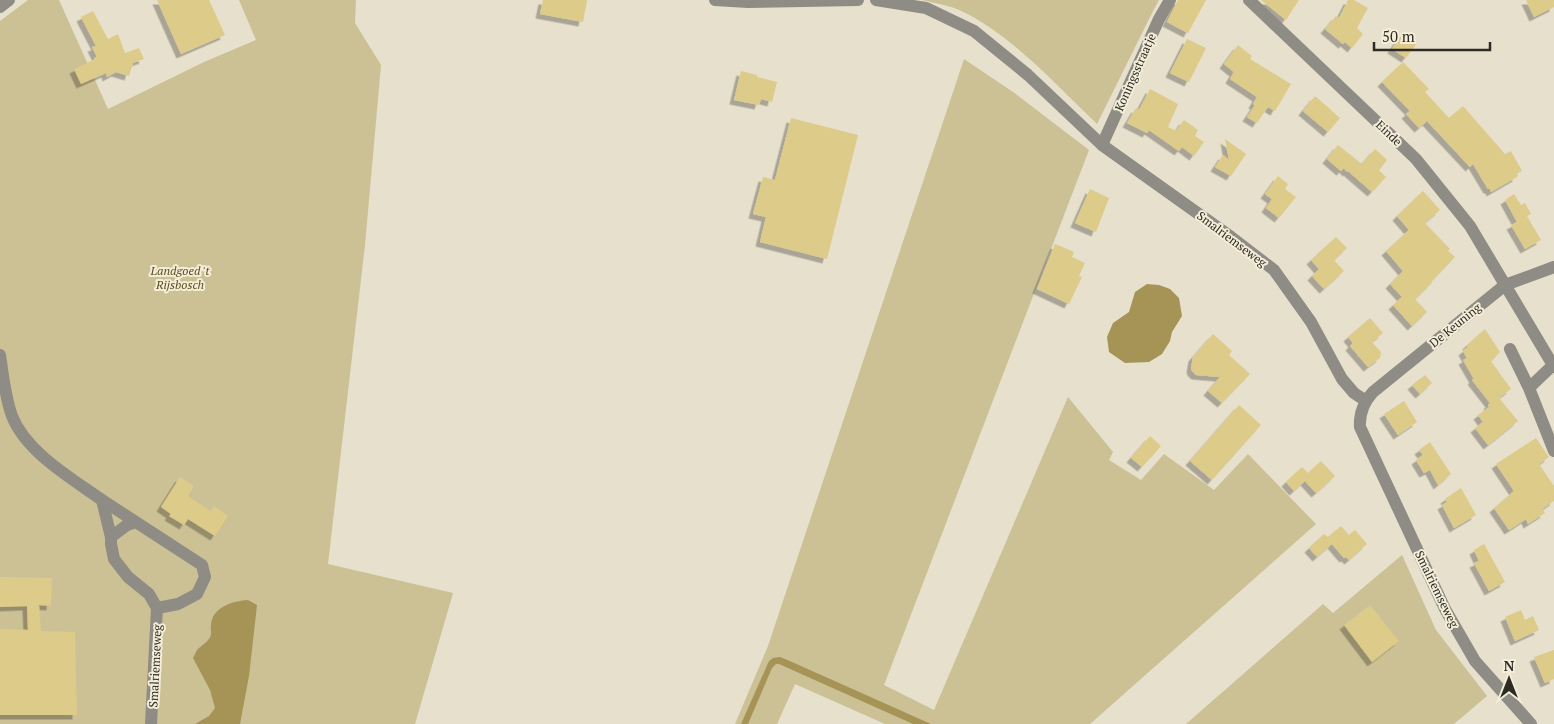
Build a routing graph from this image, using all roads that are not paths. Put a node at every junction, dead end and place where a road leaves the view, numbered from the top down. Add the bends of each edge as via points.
1 (9, 0) edge
2 (715, 0) edge
3 (858, 0) edge
4 (876, 0) edge
5 (1170, 0) edge
6 (1249, 0) edge
7 (0, 7) edge
8 (1102, 145) junction
9 (1554, 267) edge
10 (1505, 285) junction
11 (1510, 349) dead end
12 (0, 355) edge
13 (1554, 366) edge
14 (1529, 388) junction
15 (1366, 401) junction
16 (1554, 451) edge
17 (102, 500) junction
18 (136, 522) junction
19 (111, 537) junction
20 (157, 608) junction
21 (151, 724) edge
22 (1531, 724) edge

1 - 7 street
2 - 3 street
4 - 8 street, Smalriemseweg via 926,8 974,31 1028,75
5 - 8 street, Koningsstraatje via 1158,19
6 - 10 street, Einde via 1416,159 1470,226
8 - 15 street, Smalriemseweg via 1274,270 1311,322 1342,380
9 - 10 street, De Keuning
10 - 13 street, Einde
10 - 15 street, De Keuning
11 - 14 street
12 - 17 street, Smalriemseweg via 8,403 19,429 33,447
13 - 14 street
14 - 16 street
15 - 22 street, Smalriemseweg via 1360,427 1445,610 1475,661
17 - 18 street, Smalriemseweg
17 - 19 street, Smalriemseweg
18 - 19 street via 126,525
18 - 20 street, Smalriemseweg via 202,566 204,571 205,577 197,594 178,604
19 - 20 street, Smalriemseweg via 114,559 128,577 149,594
20 - 21 street, Smalriemseweg

